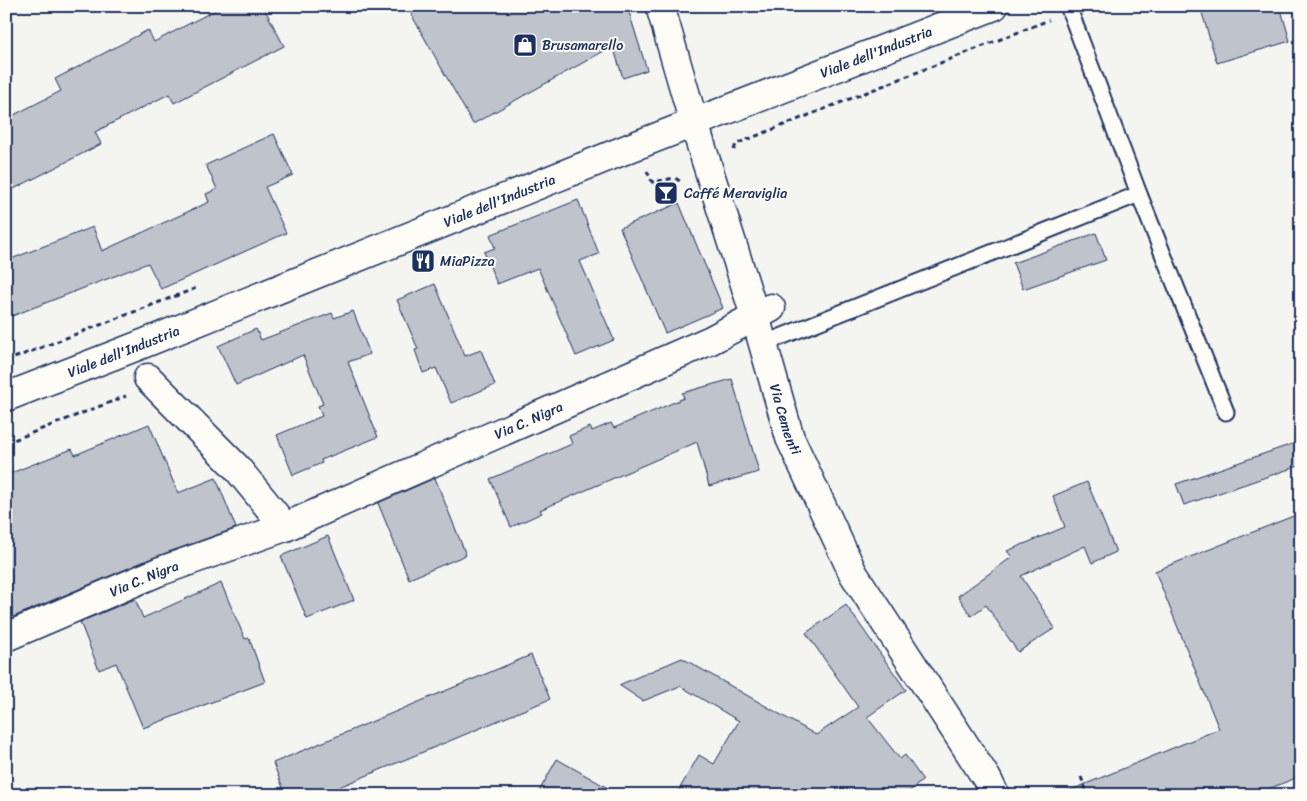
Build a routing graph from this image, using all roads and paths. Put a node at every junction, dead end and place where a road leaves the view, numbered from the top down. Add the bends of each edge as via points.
1 (660, 6) edge
2 (994, 6) edge
3 (1070, 9) edge
4 (694, 123) junction
5 (733, 153) dead end
6 (1139, 194) junction
7 (763, 312) junction
8 (763, 344) junction
9 (151, 381) joint
10 (6, 397) edge
11 (1226, 412) dead end
12 (6, 443) edge
13 (285, 528) junction
14 (6, 637) edge
15 (1081, 777) dead end
16 (995, 795) edge
17 (1088, 795) edge

1 - 4 street, Via Cementi
2 - 4 street, Viale dell'Industria
3 - 5 path via 736,144
3 - 6 lane
4 - 7 street, Via Cementi
4 - 10 street, Viale dell'Industria
6 - 8 lane
6 - 11 lane
7 - 8 street, Via Cementi
7 - 13 street, Via C. Nigra via 711,340
8 - 16 street, Via Cementi via 790,438 853,573
9 - 12 path
9 - 13 street via 236,467
13 - 14 street, Via C. Nigra via 158,572
15 - 17 path

